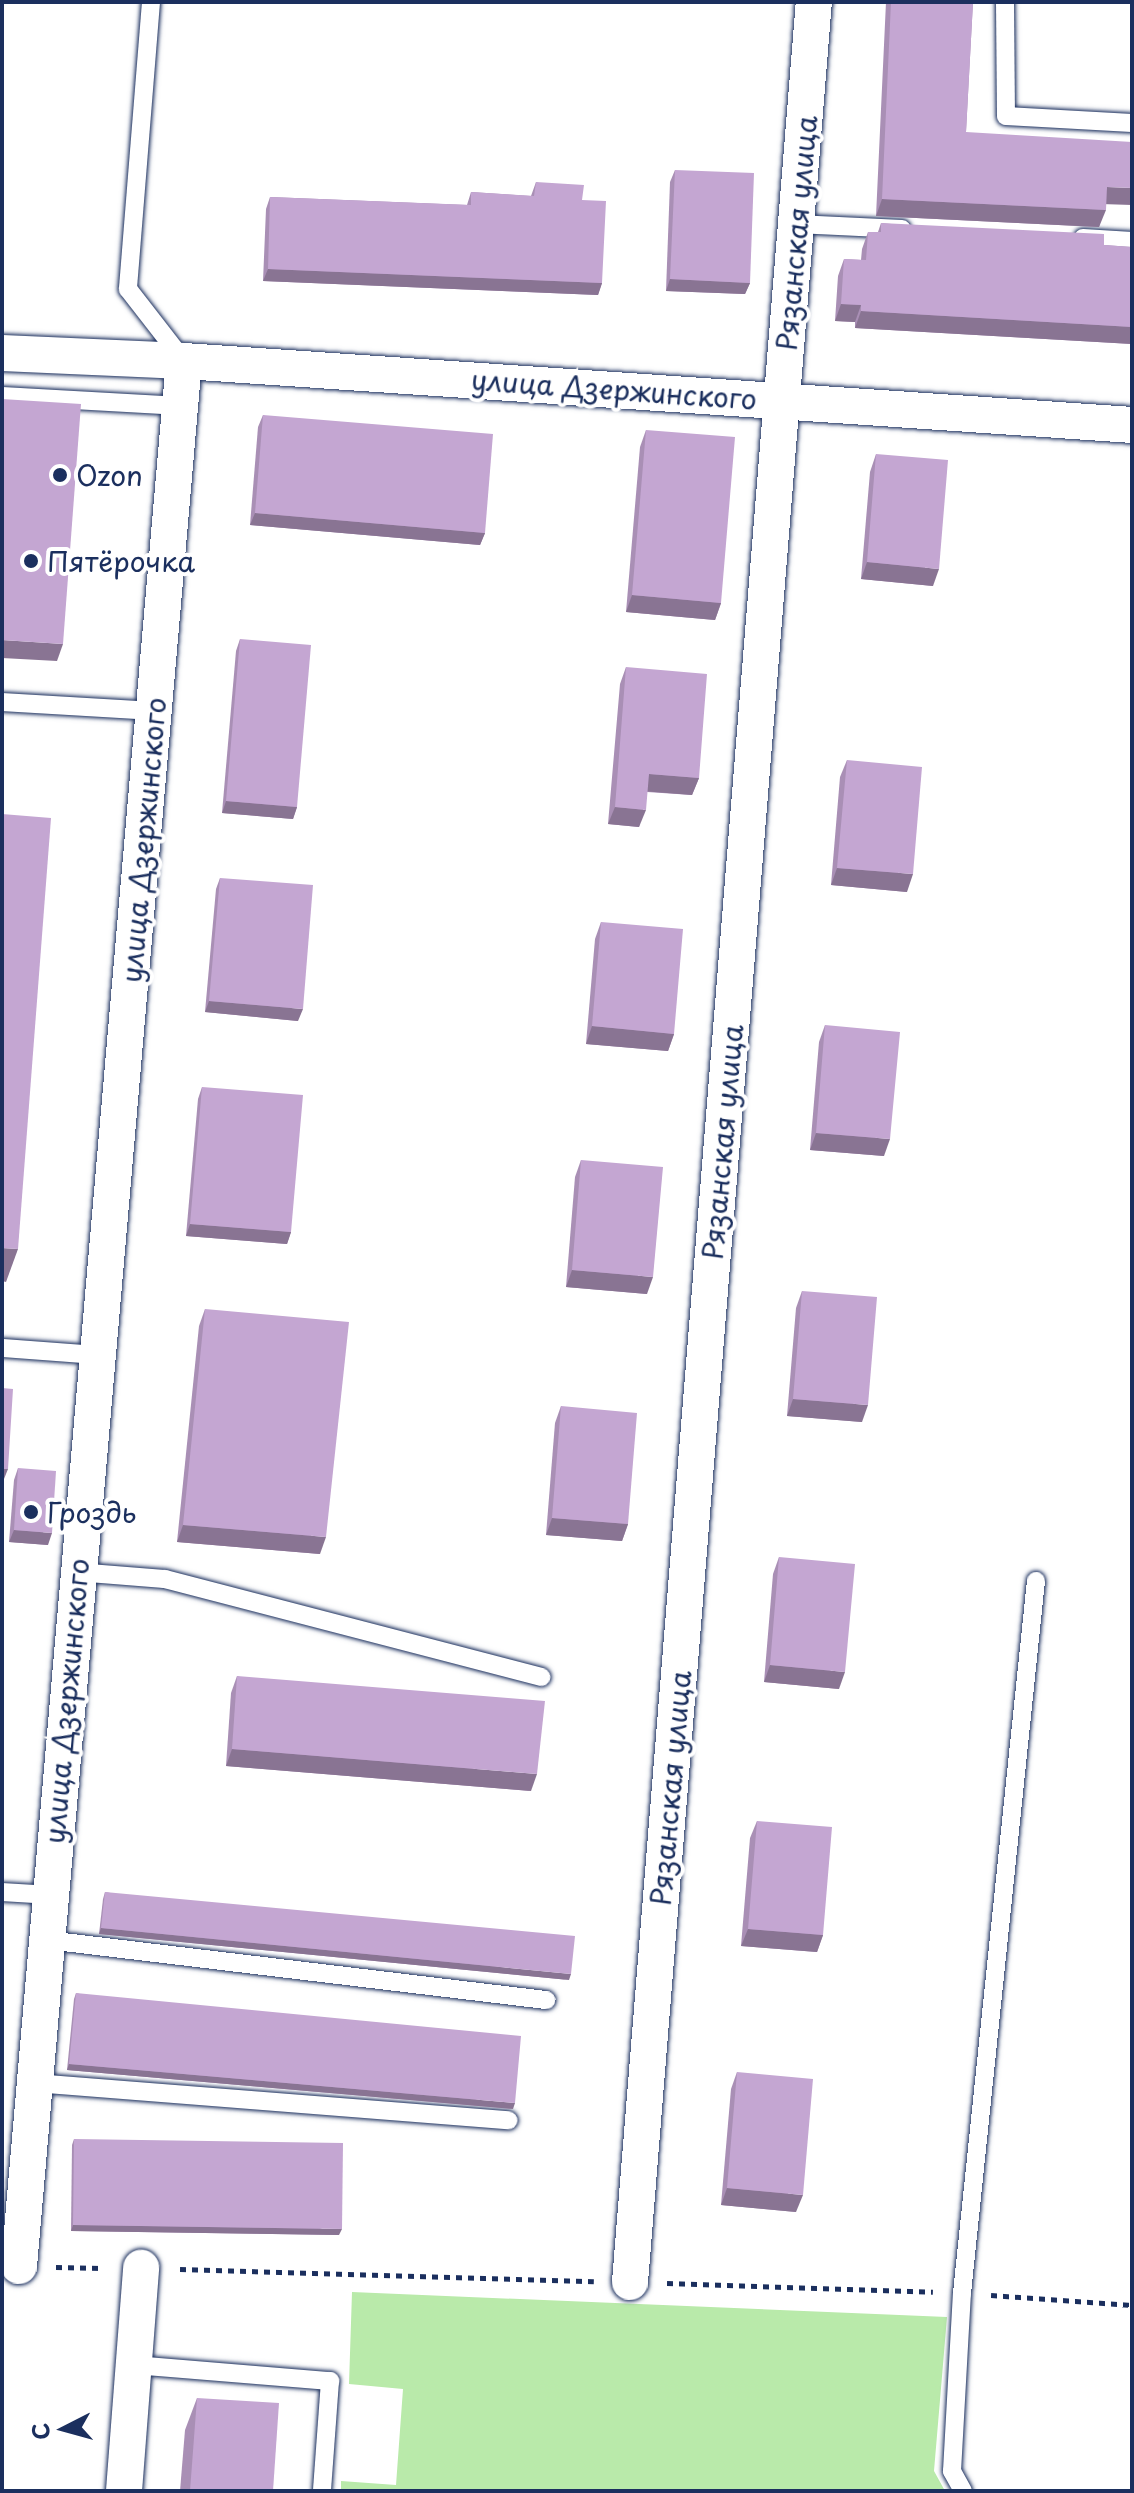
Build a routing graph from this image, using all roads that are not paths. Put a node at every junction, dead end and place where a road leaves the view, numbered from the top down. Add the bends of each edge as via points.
1 (151, 2) edge
2 (814, 2) edge
3 (1005, 2) edge
4 (1132, 123) edge
5 (796, 224) junction
6 (924, 230) edge
7 (1068, 237) edge
8 (1132, 241) edge
9 (2, 353) edge
10 (184, 361) junction
11 (2, 396) edge
12 (782, 400) junction
13 (181, 406) junction
14 (1132, 425) edge
15 (2, 702) edge
16 (154, 711) junction
17 (2, 1348) edge
18 (98, 1355) junction
19 (76, 1572) junction
20 (1036, 1581) dead end
21 (541, 1677) dead end
22 (2, 1892) edge
23 (51, 1895) junction
24 (47, 1940) junction
25 (546, 2000) dead end
26 (34, 2083) junction
27 (509, 2120) dead end
28 (10, 2266) edge
29 (141, 2268) road end
30 (630, 2282) road end
31 (134, 2365) junction
32 (124, 2491) edge
33 (322, 2491) edge
34 (963, 2491) edge

1 - 10 lane via 128,289
2 - 5 street, Рязанская улица
3 - 4 lane via 1006,116
5 - 6 lane
5 - 12 street, Рязанская улица
7 - 8 lane
9 - 10 street
10 - 12 street, улица Дзержинского
10 - 13 street, улица Дзержинского
11 - 13 lane
12 - 14 street, улица Дзержинского
12 - 30 street, Рязанская улица
13 - 16 street, улица Дзержинского
15 - 16 lane
16 - 18 street, улица Дзержинского
17 - 18 lane
18 - 19 street, улица Дзержинского
19 - 21 lane via 165,1579
19 - 23 street, улица Дзержинского
20 - 34 lane via 962,2293 952,2471
22 - 23 lane
23 - 24 street, улица Дзержинского
24 - 25 lane
24 - 26 street, улица Дзержинского
26 - 27 lane
26 - 28 street, улица Дзержинского
29 - 31 street
31 - 32 street
31 - 33 lane via 330,2381

